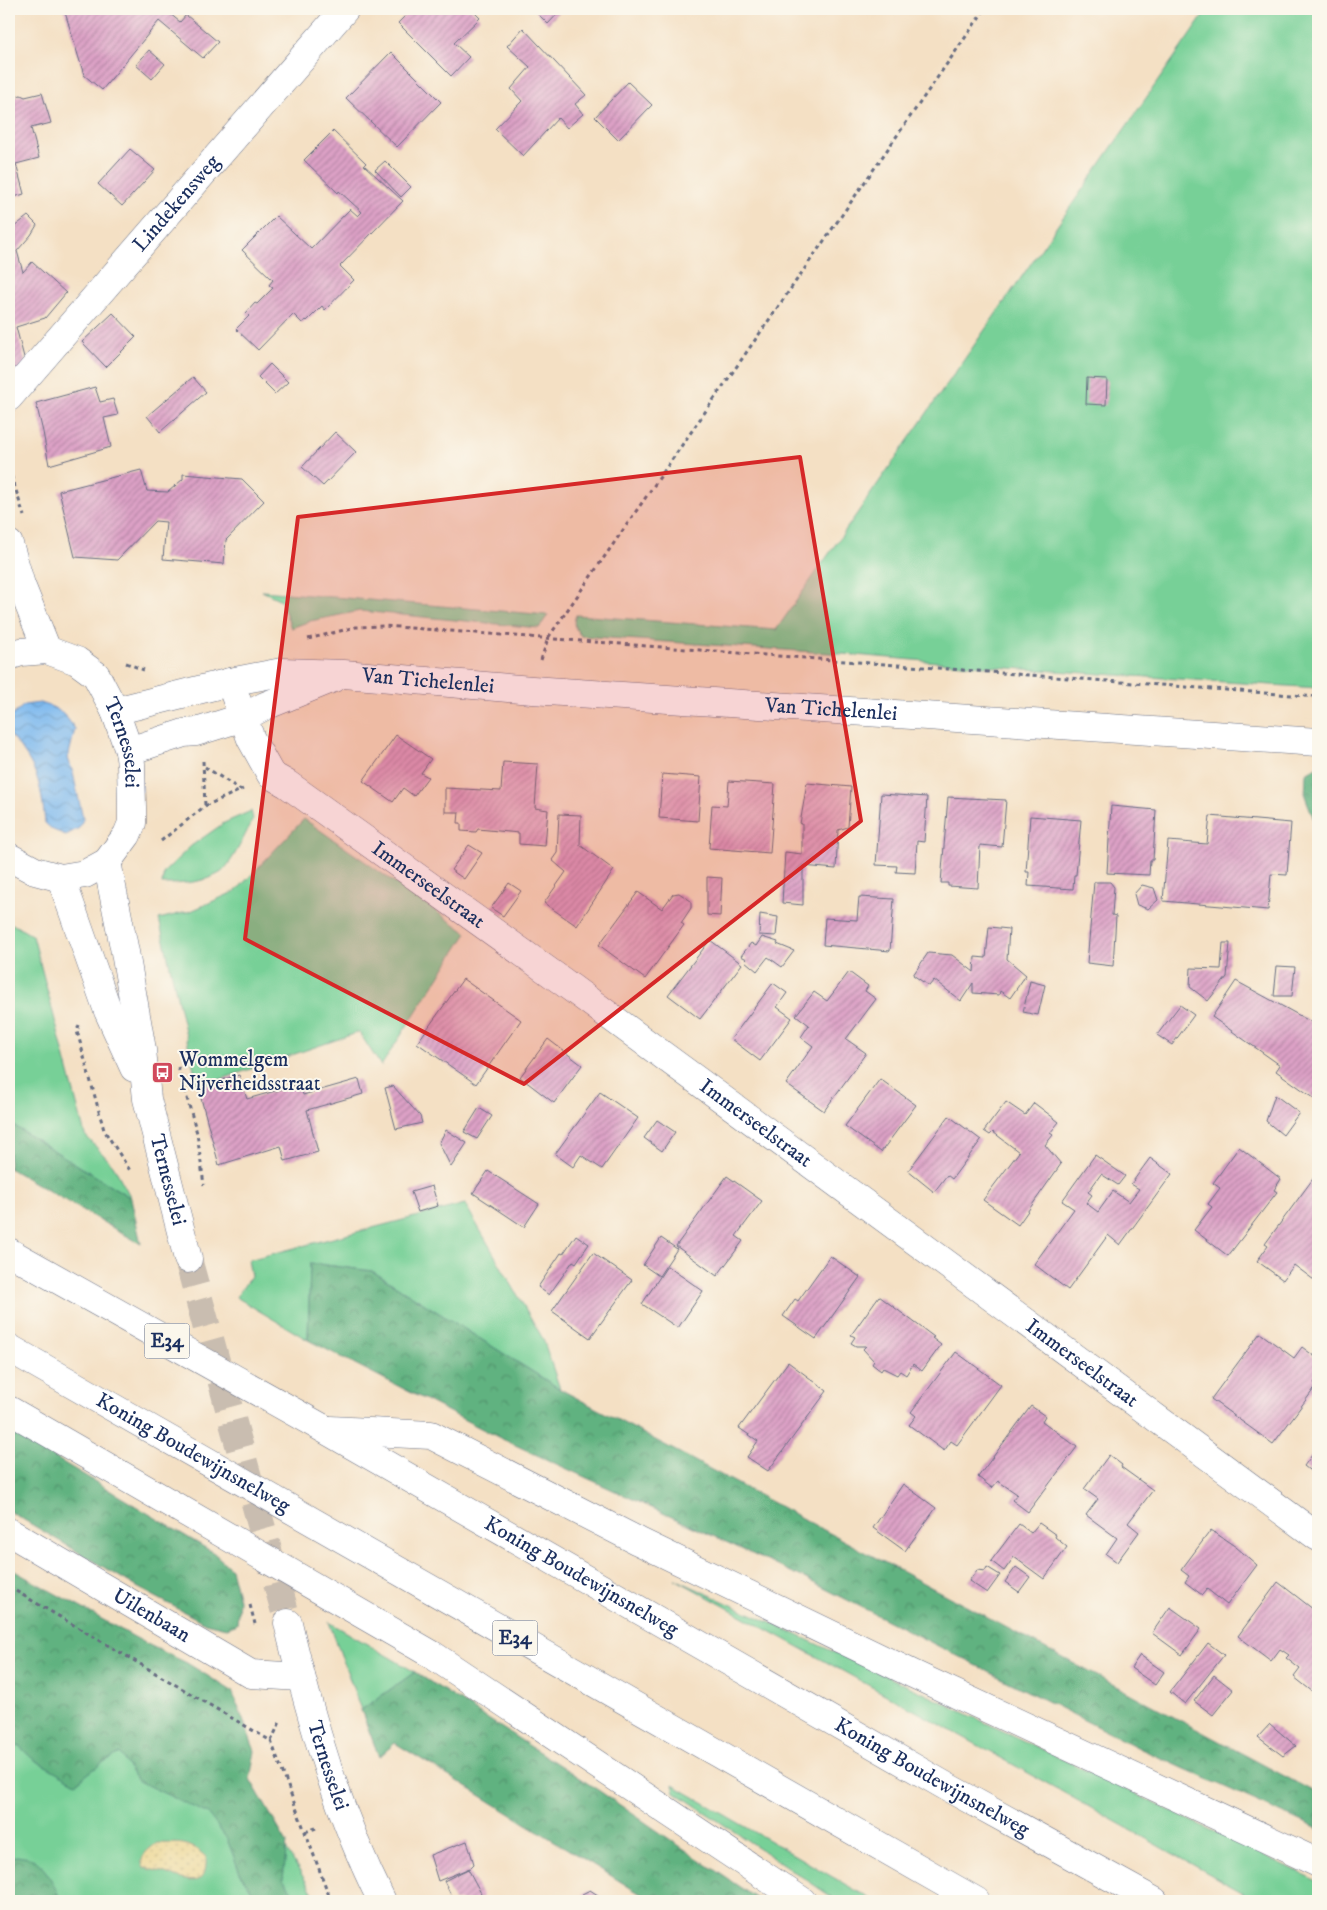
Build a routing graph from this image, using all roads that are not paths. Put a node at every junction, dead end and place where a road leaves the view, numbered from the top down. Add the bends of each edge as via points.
1 (345, 9) edge
2 (9, 397) edge
3 (9, 544) edge
4 (47, 650) junction
5 (9, 656) edge
6 (344, 674) junction
7 (230, 682) junction
8 (115, 712) junction
9 (244, 717) junction
10 (1318, 742) edge
11 (129, 752) junction
12 (9, 857) edge
13 (108, 862) junction
14 (61, 878) junction
15 (147, 1099) junction
16 (9, 1252) edge
17 (188, 1259) tunnel mouth
18 (9, 1348) edge
19 (9, 1410) edge
20 (326, 1430) junction
21 (9, 1532) edge
22 (1318, 1537) edge
23 (288, 1623) tunnel mouth
24 (301, 1677) junction
25 (1318, 1863) edge
26 (382, 1901) edge
27 (802, 1901) edge
28 (976, 1901) edge
29 (1154, 1901) edge

1 - 2 main road, Lindekensweg
3 - 4 main road via 21,585
4 - 5 main road, Ternesselei
4 - 8 main road, Ternesselei via 77,661 96,675
6 - 7 main road, Van Tichelenlei via 282,672
6 - 9 main road, Van Tichelenlei
6 - 10 main road, Van Tichelenlei via 532,690
7 - 8 main road, Van Tichelenlei
7 - 9 main road, Immerseelstraat
8 - 11 main road, Ternesselei
9 - 11 main road, Van Tichelenlei
9 - 22 main road, Immerseelstraat via 250,739 271,775 562,981
11 - 13 main road, Ternesselei via 132,823
12 - 14 main road, Ternesselei via 35,871
13 - 14 main road, Ternesselei via 85,874
13 - 15 main road, Ternesselei via 126,952
14 - 15 main road, Ternesselei via 108,1011
15 - 17 main road, Ternesselei
16 - 20 main road, Koning Boudewijnsnelweg / E34
18 - 28 main road, Koning Boudewijnsnelweg / E34
19 - 27 main road via 431,1654
20 - 25 main road via 431,1435 638,1541 913,1674
20 - 29 main road, Koning Boudewijnsnelweg / E34 via 949,1788
21 - 24 main road, Uilenbaan via 252,1674
23 - 24 main road, Ternesselei
24 - 26 main road, Ternesselei via 362,1861

